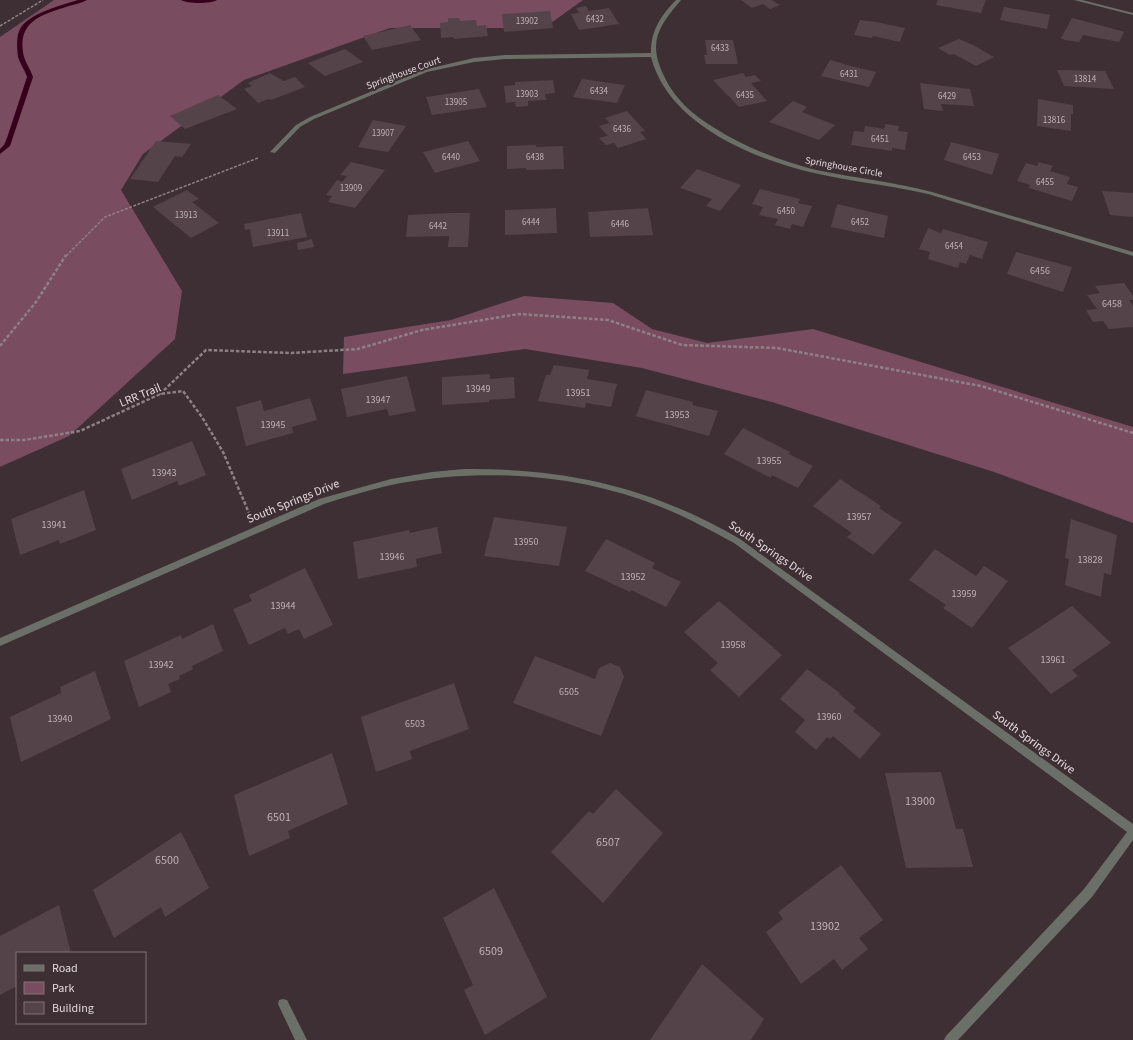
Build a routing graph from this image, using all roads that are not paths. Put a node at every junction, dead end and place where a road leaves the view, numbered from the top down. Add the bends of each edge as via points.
1 (679, 0) edge
2 (1076, 0) edge
3 (1133, 14) edge
4 (652, 55) junction
5 (273, 152) road end
6 (1133, 254) edge
7 (0, 642) edge
8 (1133, 831) edge
9 (284, 1004) dead end
10 (301, 1040) edge
11 (950, 1040) edge

1 - 4 street via 666,13 656,30
2 - 3 street
4 - 5 street, Springhouse Court via 505,57 445,65 405,78 312,118 298,126
4 - 6 street, Springhouse Circle via 664,84 693,116 727,138 767,157 816,171 884,182 929,193
7 - 8 street, South Springs Drive via 322,501 401,480 441,474 544,474 600,484 653,500 737,540
8 - 11 street, South Springs Drive via 1088,893
9 - 10 street

